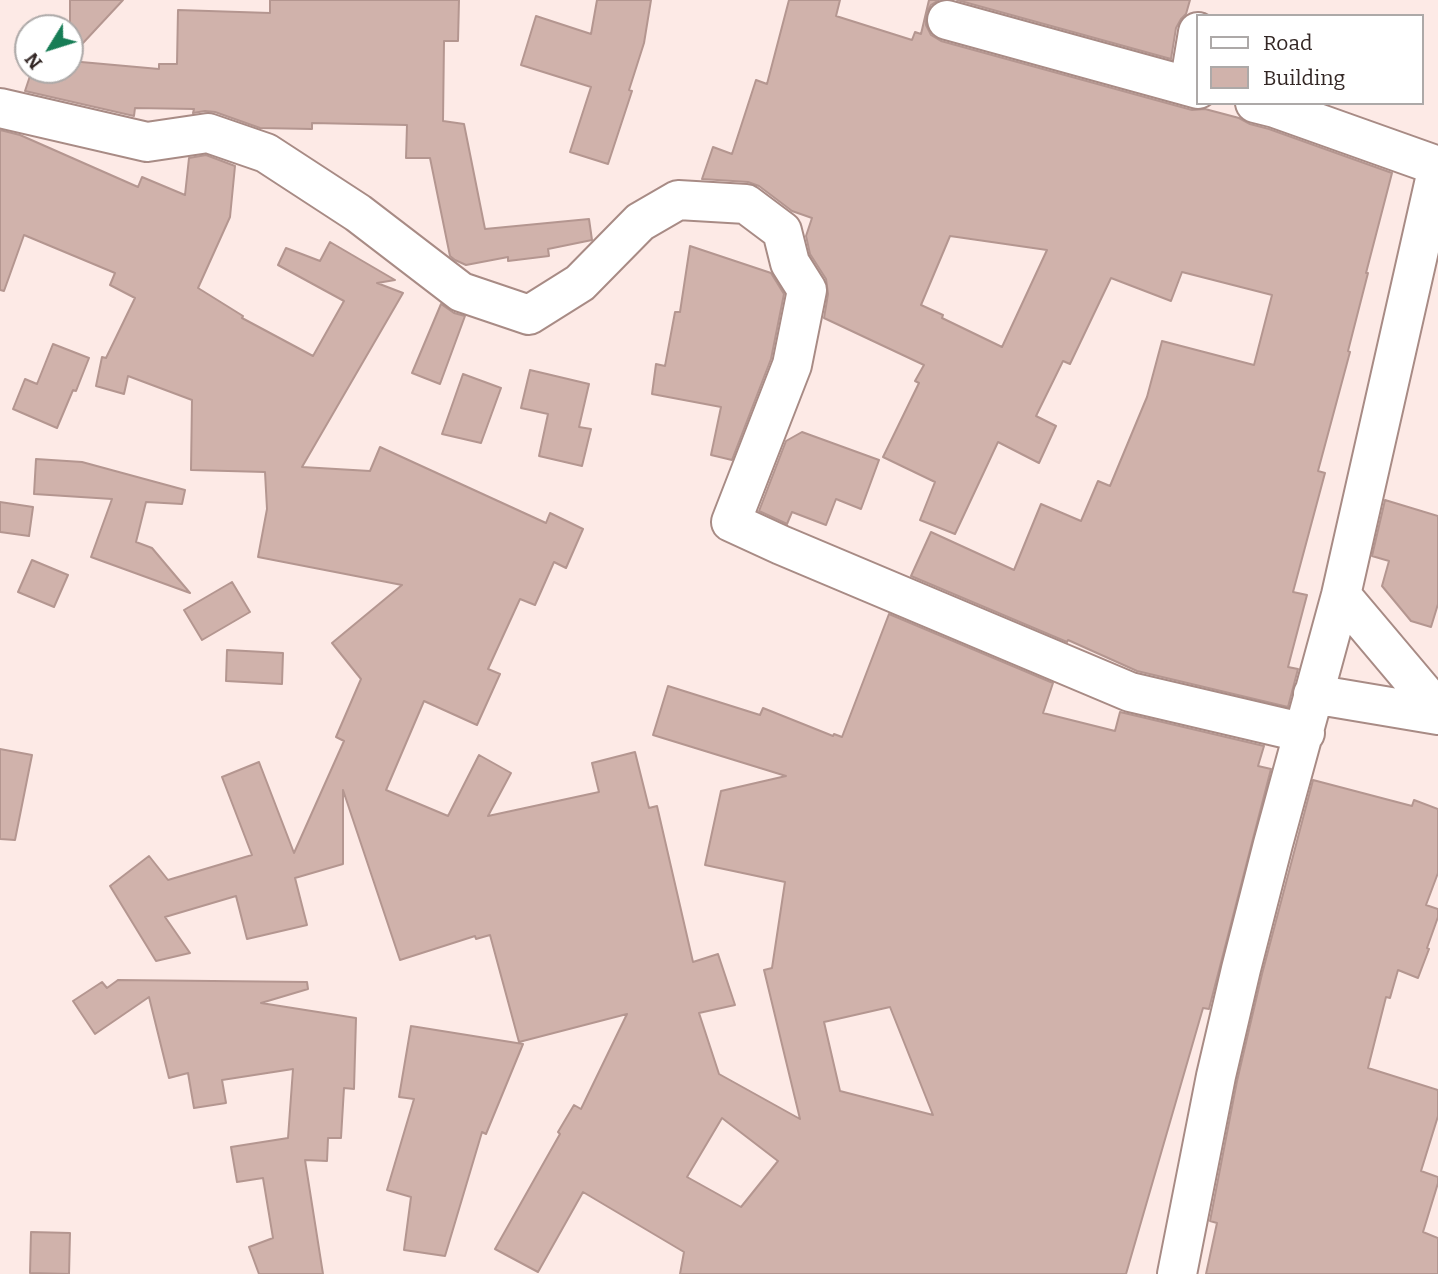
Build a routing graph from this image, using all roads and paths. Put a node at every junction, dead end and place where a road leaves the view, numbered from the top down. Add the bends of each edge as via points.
1 (947, 20) dead end
2 (1196, 54) edge
3 (1193, 87) edge
4 (1263, 105) edge
5 (0, 108) edge
6 (1438, 166) edge
7 (1428, 254) edge
8 (1341, 595) junction
9 (1314, 694) junction
10 (1438, 712) edge
11 (1305, 733) junction
12 (1177, 1274) edge

1 - 3 street
2 - 3 street
4 - 6 street
5 - 11 street via 147,142 208,133 266,153 358,213 461,292 529,315 580,283 640,222 678,200 746,204 782,231 790,262 807,290 792,365 732,522 1130,692
6 - 7 street
7 - 8 street
8 - 9 street
8 - 10 street
9 - 10 street
9 - 11 street
11 - 12 street via 1216,1076

